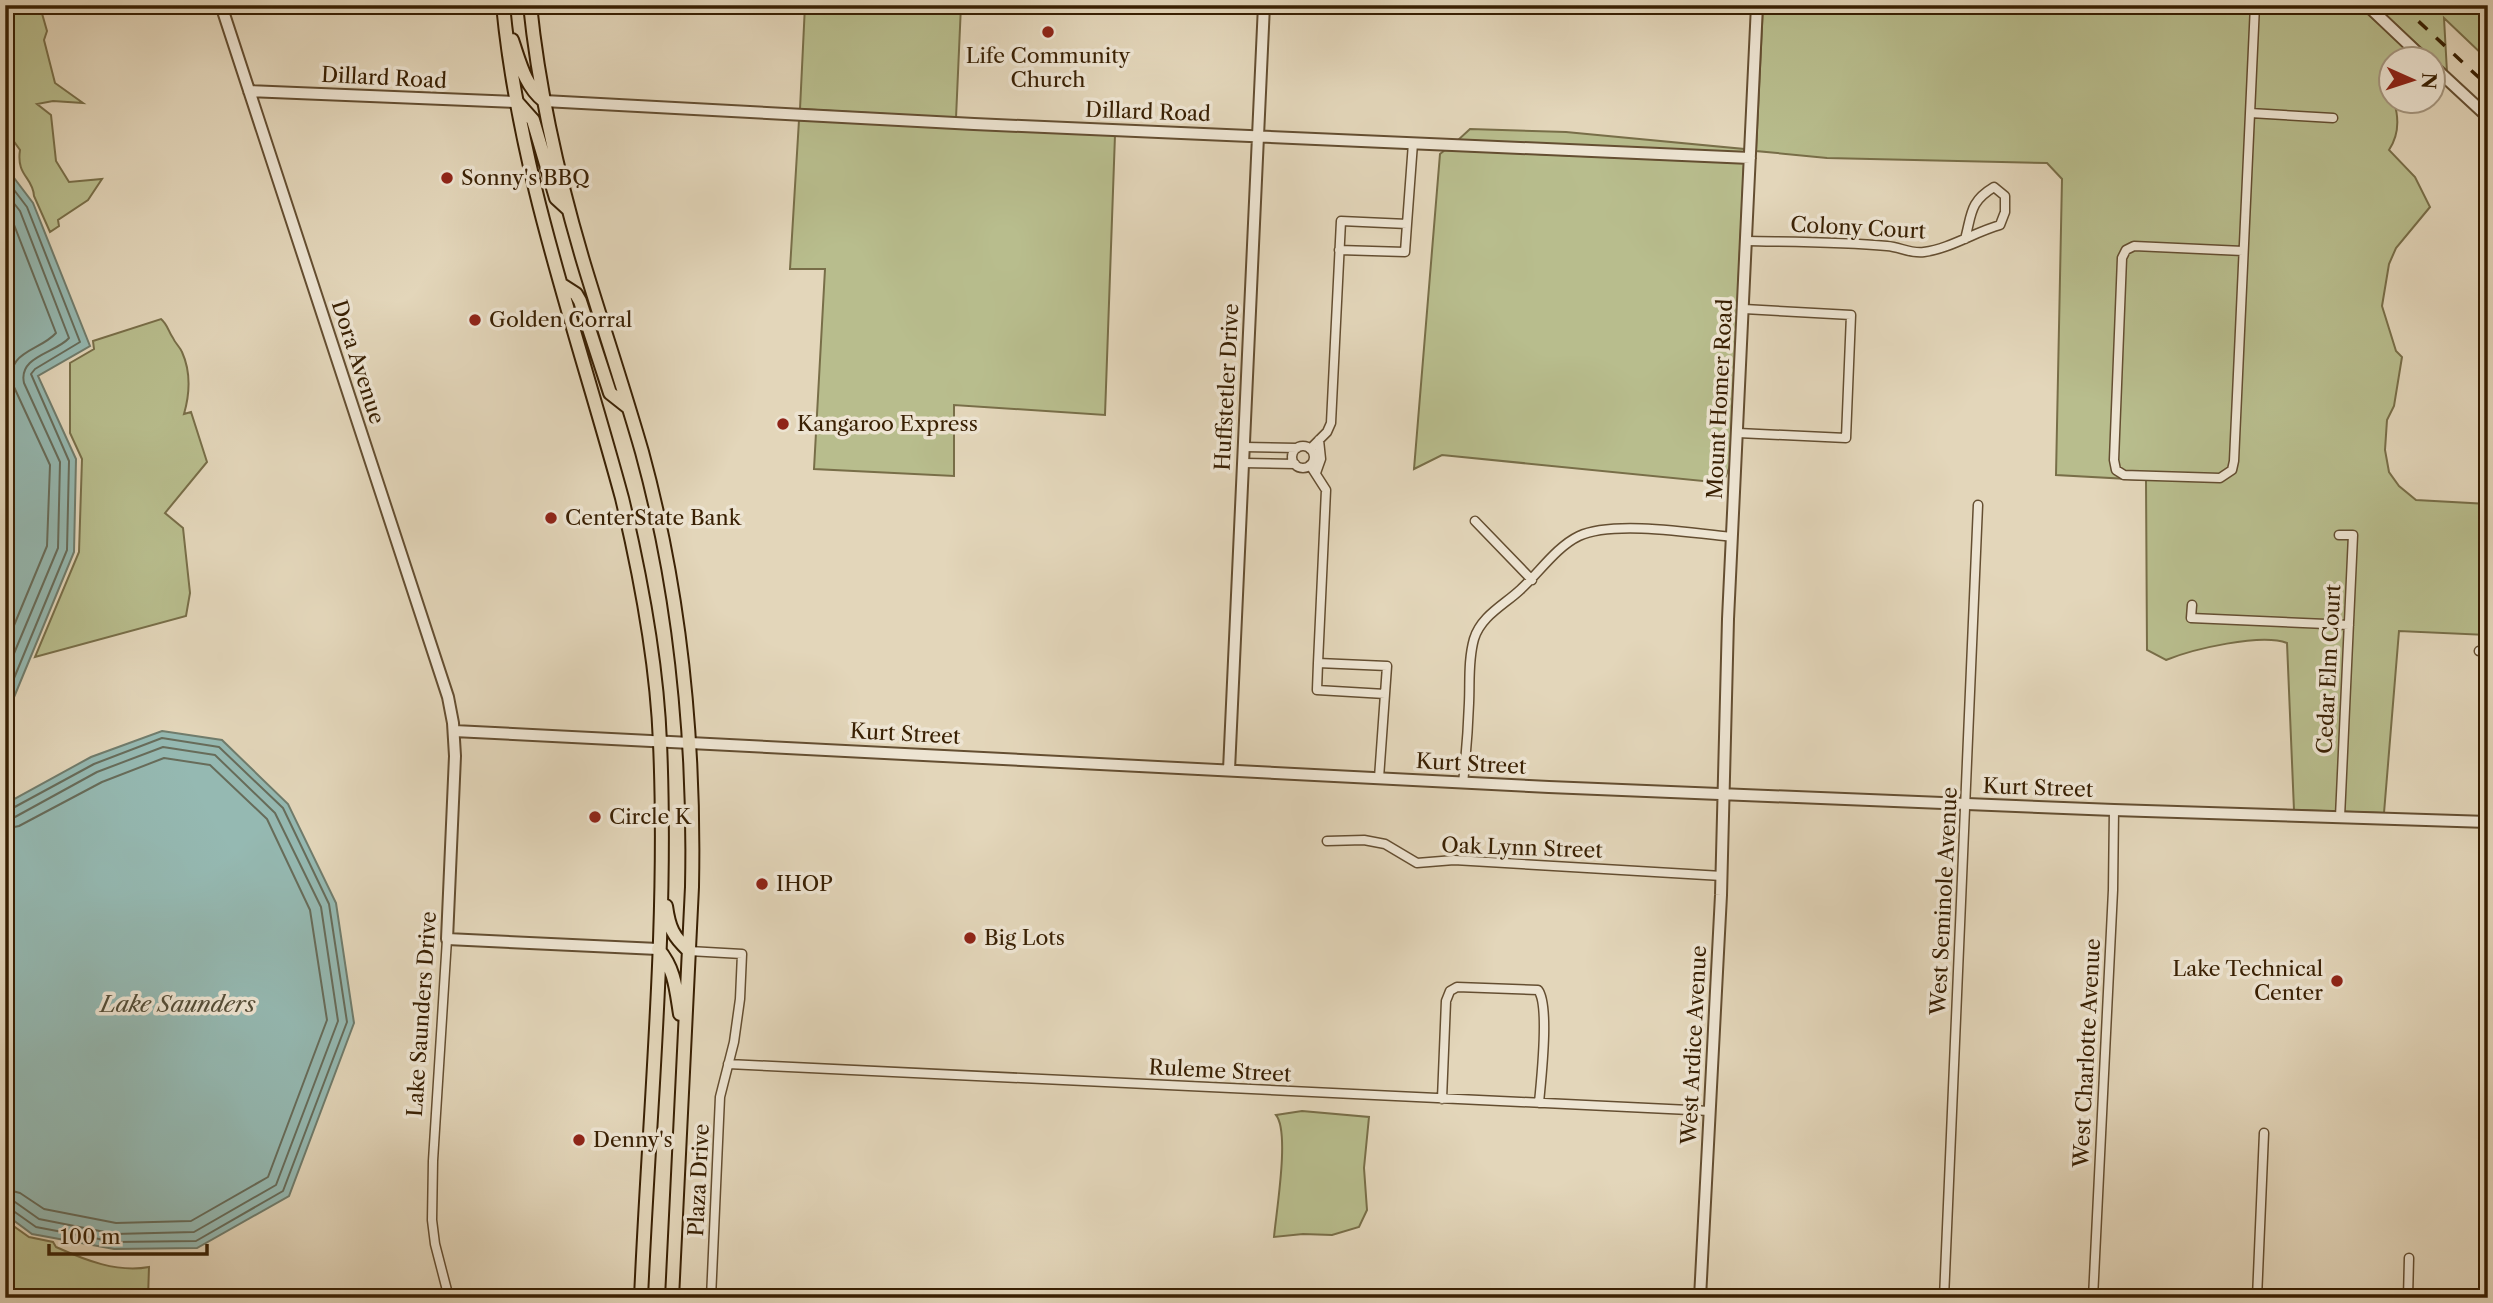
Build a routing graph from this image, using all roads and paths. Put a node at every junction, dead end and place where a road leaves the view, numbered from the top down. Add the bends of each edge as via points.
1 (221, 5) edge
2 (530, 5) edge
3 (1264, 5) edge
4 (1757, 5) edge
5 (2255, 5) edge
6 (2367, 5) edge
7 (503, 11) edge
8 (2410, 46) edge
9 (2448, 80) edge
10 (249, 91) junction
11 (544, 101) junction
12 (517, 102) junction
13 (2250, 113) junction
14 (2488, 117) edge
15 (2333, 118) dead end
16 (1258, 136) junction
17 (1413, 143) junction
18 (1750, 158) junction
19 (568, 209) junction
20 (1407, 224) junction
21 (1965, 239) junction
22 (1747, 241) junction
23 (1339, 250) junction
24 (2243, 251) junction
25 (562, 285) junction
26 (1744, 309) junction
27 (629, 408) junction
28 (1738, 433) junction
29 (1319, 440) junction
30 (1244, 447) junction
31 (1259, 447) junction
32 (1297, 448) junction
33 (1310, 449) junction
34 (1243, 463) junction
35 (1259, 463) junction
36 (1295, 464) junction
37 (1310, 465) junction
38 (1316, 473) junction
39 (1978, 506) dead end
40 (1475, 521) dead end
41 (2339, 535) dead end
42 (1732, 537) junction
43 (1532, 580) junction
44 (2192, 605) dead end
45 (2348, 625) junction
46 (1318, 663) junction
47 (1385, 694) junction
48 (454, 731) junction
49 (660, 741) junction
50 (691, 742) junction
51 (1229, 770) junction
52 (1379, 778) junction
53 (1464, 783) junction
54 (1725, 794) junction
55 (1966, 805) junction
56 (2114, 810) junction
57 (2340, 817) junction
58 (2488, 822) edge
59 (1326, 841) dead end
60 (1722, 876) junction
61 (662, 878) junction
62 (447, 939) junction
63 (659, 949) junction
64 (690, 951) junction
65 (684, 1038) junction
66 (728, 1064) junction
67 (1442, 1098) junction
68 (1539, 1103) junction
69 (1710, 1111) junction
70 (2264, 1133) dead end
71 (2409, 1258) dead end
72 (642, 1268) junction
73 (673, 1269) junction
74 (449, 1298) edge
75 (632, 1298) edge
76 (641, 1298) edge
77 (671, 1298) edge
78 (677, 1298) edge
79 (711, 1298) edge
80 (1700, 1298) edge
81 (1944, 1298) edge
82 (2093, 1298) edge
83 (2257, 1298) edge
84 (2408, 1298) edge

1 - 10 street, Dora Avenue
2 - 11 main road
3 - 16 street, Huffstetler Drive
4 - 18 street, Mount Homer Road
5 - 13 street
6 - 8 street
7 - 11 main road via 527,81
7 - 12 main road
9 - 14 street
10 - 12 street, Dillard Road
10 - 48 street, Dora Avenue via 448,697
11 - 16 street, Dillard Road
11 - 19 main road
12 - 19 main road via 533,120 556,198
12 - 25 main road
13 - 15 street
13 - 24 street
16 - 17 street, Dillard Road
16 - 30 street, Huffstetler Drive
17 - 18 street, Dillard Road
17 - 20 street
18 - 22 street, Mount Homer Road
19 - 27 main road
20 - 23 street via 1405,252
20 - 23 street via 1341,221
21 - 21 street, Colony Court via 1969,214 1982,194 1994,187 2004,196 2000,225
21 - 22 street, Colony Court via 1921,253 1890,246
22 - 26 street, Mount Homer Road
23 - 29 street via 1331,423
24 - 24 street via 2232,470 2220,478 2124,475 2116,470 2114,460 2122,258 2126,250 2134,246
25 - 27 main road via 580,301 610,393
25 - 49 main road via 631,537
26 - 28 street, Mount Homer Road
26 - 28 street via 1851,315 1846,438
27 - 50 main road via 670,575
28 - 42 street, Mount Homer Road
29 - 33 street
29 - 38 street via 1321,459
30 - 31 street
30 - 34 street, Huffstetler Drive
31 - 32 street
31 - 35 street
32 - 33 street
32 - 36 street via 1292,457
33 - 37 street via 1314,458
34 - 35 street
34 - 51 street, Huffstetler Drive
35 - 36 street
36 - 37 street
37 - 38 street
38 - 46 street via 1326,490
39 - 55 street, West Seminole Avenue
40 - 43 street
41 - 45 street, Cedar Elm Court via 2353,535
42 - 43 street via 1645,530 1590,532 1571,541
42 - 54 street, Mount Homer Road
43 - 53 street via 1485,619 1474,640
44 - 45 street via 2191,618
45 - 57 street, Cedar Elm Court
46 - 47 street via 1317,690
46 - 47 street via 1387,666
47 - 52 street
48 - 49 street, Kurt Street
48 - 62 street, Lake Saunders Drive
49 - 50 street, Kurt Street
49 - 61 main road
50 - 51 street, Kurt Street
50 - 64 main road
51 - 52 street, Kurt Street
52 - 53 street, Kurt Street
53 - 54 street, Kurt Street
54 - 55 street, Kurt Street
54 - 60 street, West Ardice Avenue
55 - 56 street, Kurt Street
55 - 81 street, West Seminole Avenue
56 - 57 street, Kurt Street
56 - 82 street, West Charlotte Avenue
57 - 58 street, Kurt Street
59 - 60 street, Oak Lynn Street via 1385,844 1417,863 1454,860
60 - 69 street, West Ardice Avenue
61 - 63 main road
61 - 64 main road via 668,921 675,938
62 - 63 street
62 - 74 street, Lake Saunders Drive via 432,1220
63 - 65 main road via 674,974
63 - 72 main road
64 - 65 main road
64 - 66 street, Plaza Drive via 742,954 740,999
65 - 73 main road
66 - 67 street, Ruleme Street
66 - 79 street, Plaza Drive via 720,1097
67 - 68 street, Ruleme Street
67 - 68 street via 1450,991 1457,987 1538,990 1545,1013
68 - 69 street, Ruleme Street
69 - 80 street, West Ardice Avenue
70 - 83 street
71 - 84 street
72 - 75 main road
72 - 76 main road
73 - 77 main road
73 - 78 main road

